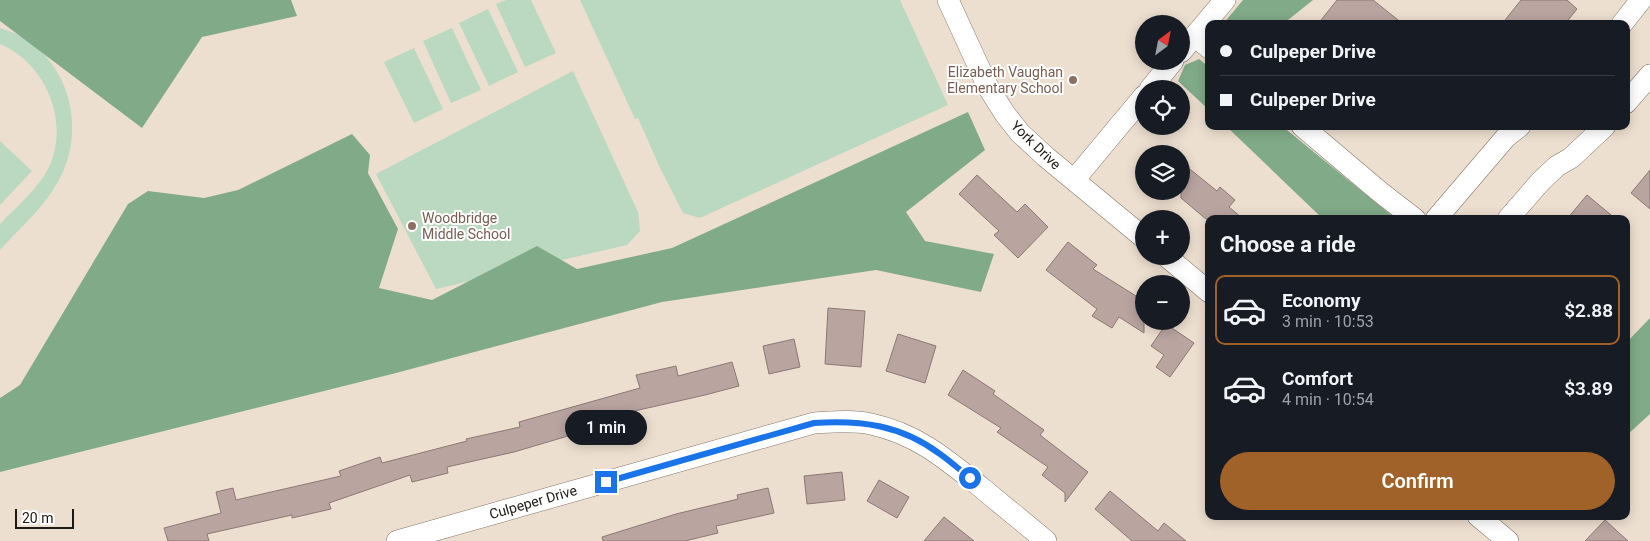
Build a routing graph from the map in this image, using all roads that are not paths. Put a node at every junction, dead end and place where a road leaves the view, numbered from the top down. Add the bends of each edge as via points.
1 (948, 0) edge
2 (1225, 0) edge
3 (1641, 0) edge
4 (1214, 20) edge
5 (1625, 20) edge
6 (1202, 42) edge
7 (1190, 48) edge
8 (1166, 70) edge
9 (1650, 75) edge
10 (1157, 80) edge
11 (1630, 98) edge
12 (1135, 107) edge
13 (1307, 130) edge
14 (1515, 130) edge
15 (1601, 130) edge
16 (1074, 180) junction
17 (1410, 215) edge
18 (1439, 215) edge
19 (1511, 215) edge
20 (1135, 231) edge
21 (1177, 265) edge
22 (1205, 289) edge
23 (1483, 520) edge
24 (397, 541) edge
25 (1046, 541) edge
26 (1508, 541) edge

1 - 16 street, York Drive via 1004,114 1020,134
2 - 4 street
3 - 5 street
6 - 7 street
8 - 10 street
9 - 11 street
12 - 16 street
13 - 17 street
14 - 18 street
15 - 19 street via 1556,166
16 - 20 street, York Drive
21 - 22 street
23 - 26 street
24 - 25 street, Culpeper Drive via 814,423 842,421 891,429 940,453

